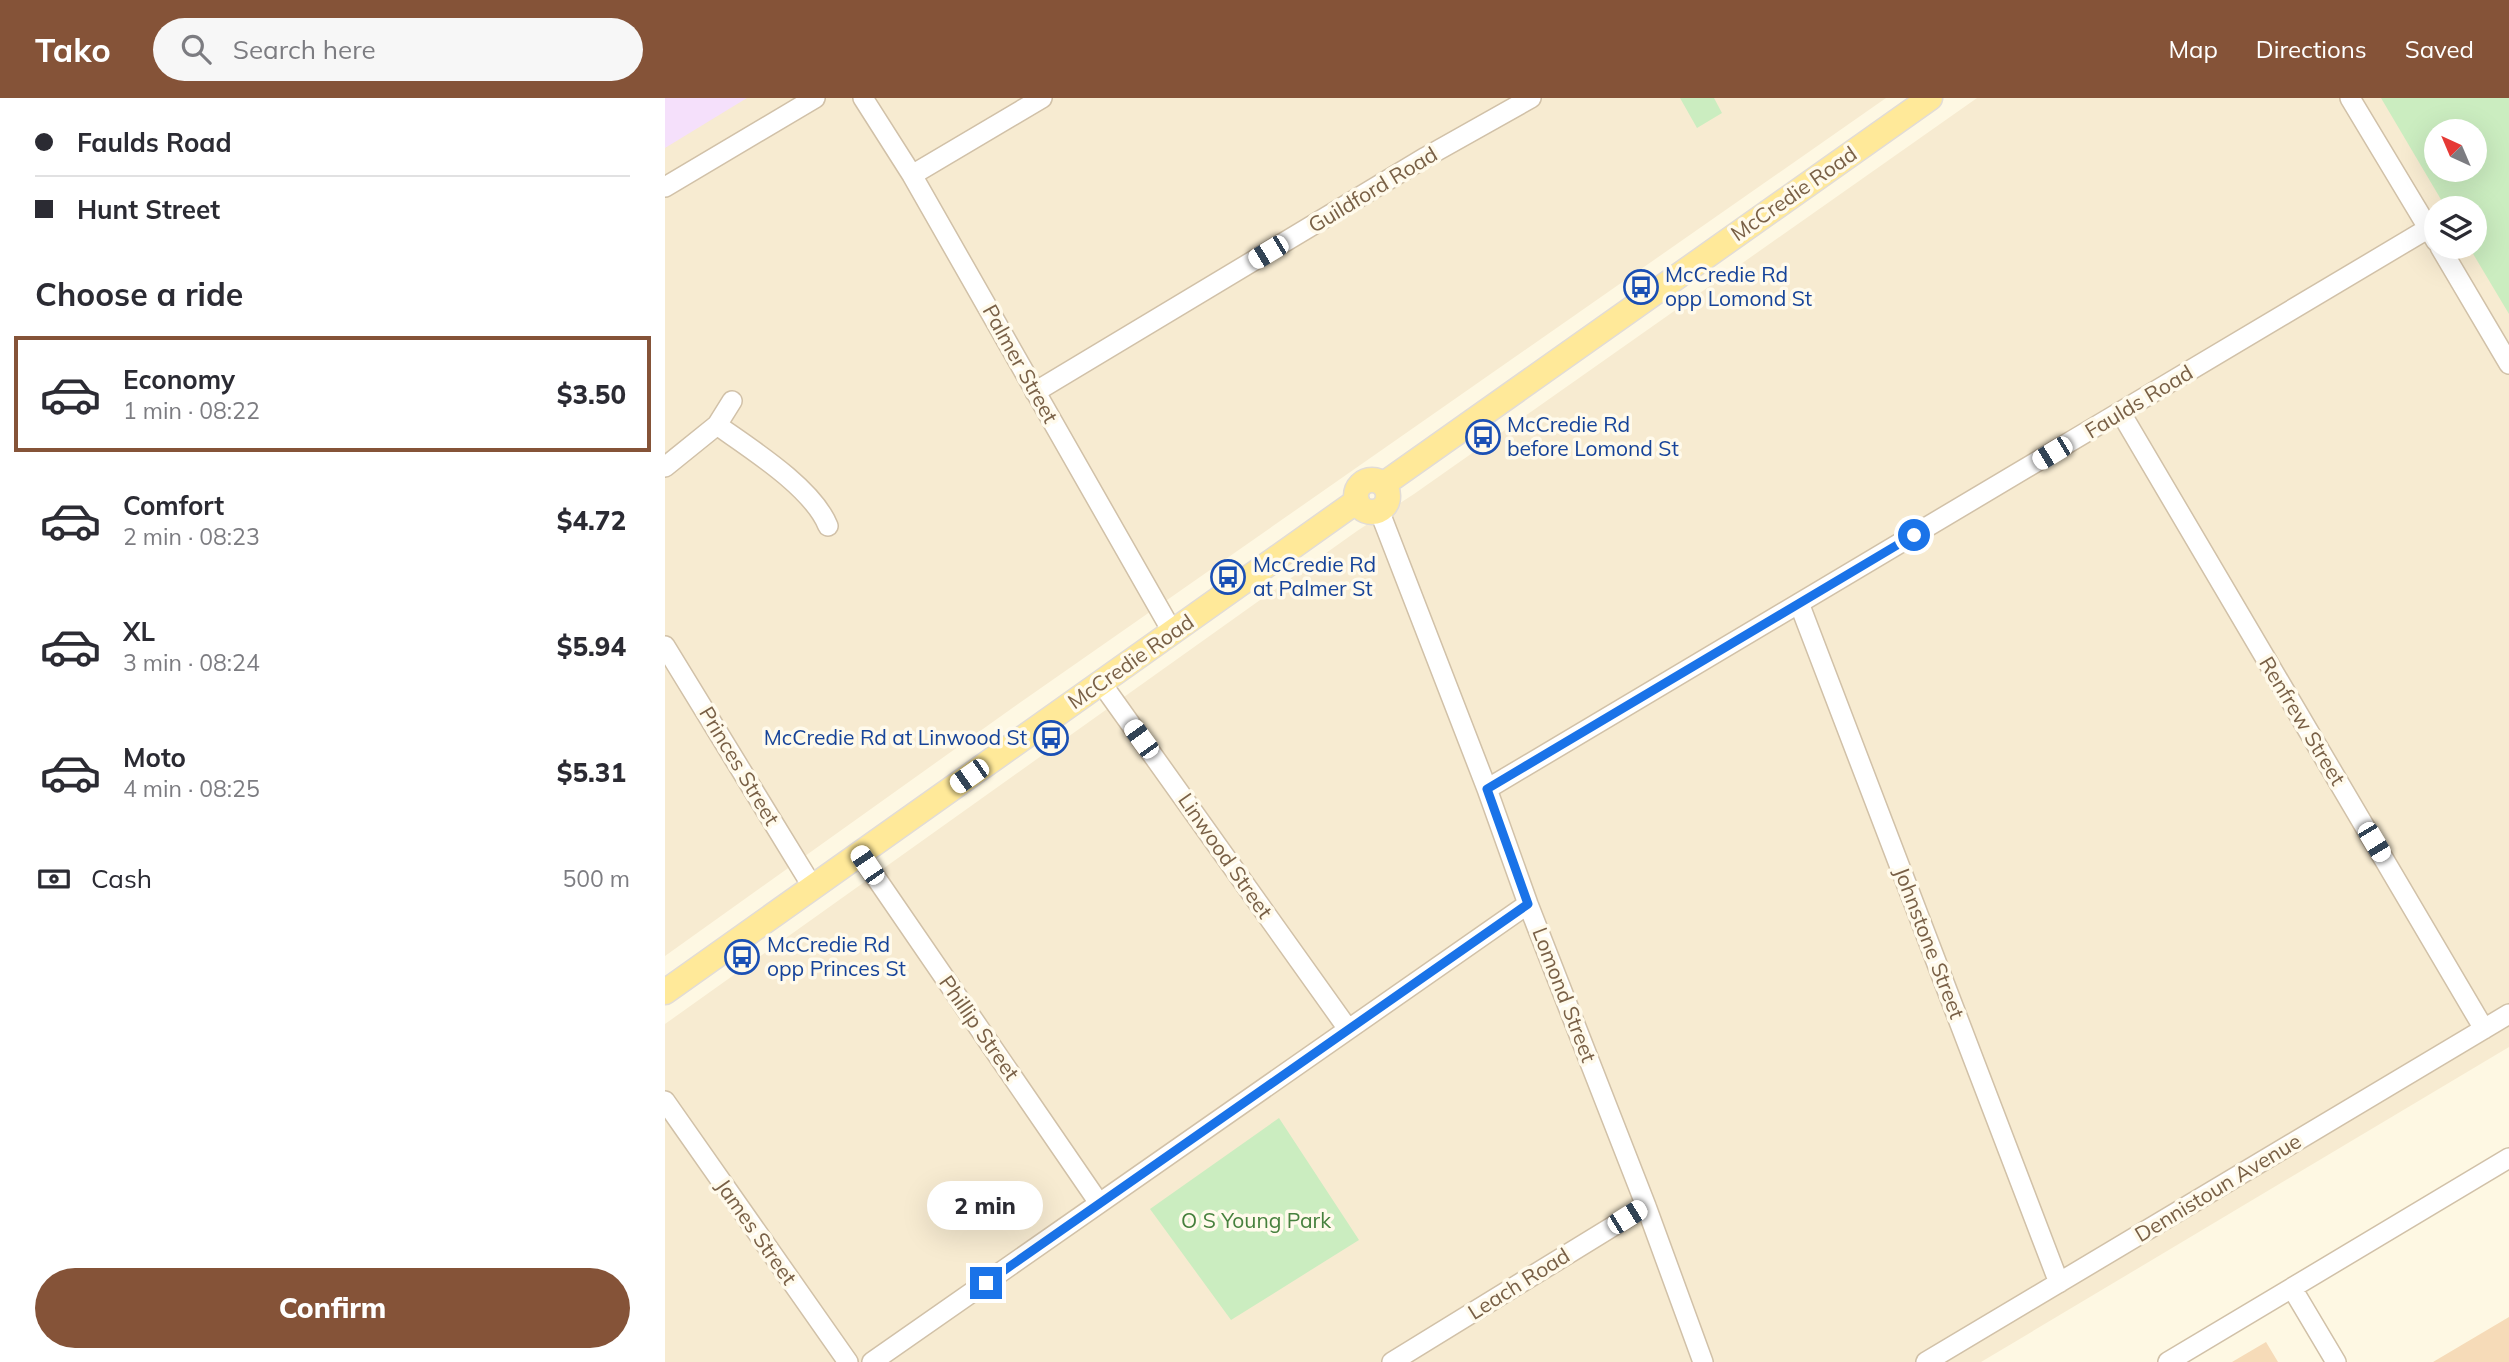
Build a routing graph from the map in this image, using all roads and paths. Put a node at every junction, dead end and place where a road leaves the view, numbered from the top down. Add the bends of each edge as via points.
1 (815, 98) edge
2 (863, 98) edge
3 (1042, 98) edge
4 (1531, 98) edge
5 (1930, 98) edge
6 (2350, 98) edge
7 (912, 175) junction
8 (665, 187) edge
9 (2424, 221) edge
10 (2424, 239) edge
11 (2446, 259) edge
12 (2509, 364) edge
13 (1035, 392) junction
14 (732, 401) dead end
15 (2120, 413) junction
16 (717, 425) junction
17 (665, 467) edge
18 (1368, 506) junction
19 (828, 526) dead end
20 (1799, 603) junction
21 (1173, 633) junction
22 (665, 646) edge
23 (1102, 684) junction
24 (1487, 789) junction
25 (859, 853) junction
26 (812, 886) junction
27 (1528, 904) junction
28 (665, 992) edge
29 (2509, 1014) edge
30 (1348, 1029) junction
31 (2484, 1029) junction
32 (665, 1101) edge
33 (2509, 1158) edge
34 (1099, 1203) junction
35 (1646, 1206) junction
36 (2059, 1283) junction
37 (2291, 1288) junction
38 (848, 1362) edge
39 (872, 1362) edge
40 (1392, 1362) edge
41 (1703, 1362) edge
42 (1926, 1362) edge
43 (2168, 1362) edge
44 (2336, 1362) edge

1 - 8 street
2 - 7 street, Palmer Street
3 - 7 street
4 - 13 street, Guildford Road
5 - 18 main road, McCredie Road via 1384,484 1375,479 1364,481 1357,489
6 - 9 street
7 - 13 street, Palmer Street
10 - 15 street, Faulds Road
11 - 12 street
13 - 21 street, Palmer Street
14 - 16 street
15 - 20 street, Faulds Road
15 - 31 street, Renfrew Street
16 - 17 street
16 - 19 street via 777,468 823,514
18 - 21 main road, McCredie Road
18 - 24 street, Lomond Street
20 - 24 street, Faulds Road
20 - 36 street, Johnstone Street
21 - 23 main road, McCredie Road
22 - 26 street, Princes Street
23 - 25 main road, McCredie Road
23 - 30 street, Linwood Street
24 - 27 street, Lomond Street
25 - 26 main road, McCredie Road
25 - 34 street, Phillip Street
26 - 28 main road, McCredie Road
27 - 30 street
27 - 35 street, Lomond Street
29 - 31 street, Dennistoun Avenue
30 - 34 street
31 - 36 street, Dennistoun Avenue
32 - 38 street, James Street
33 - 37 street
34 - 39 street
35 - 40 street, Leach Road
35 - 41 street, Lomond Street
36 - 42 street, Dennistoun Avenue
37 - 43 street
37 - 44 street

